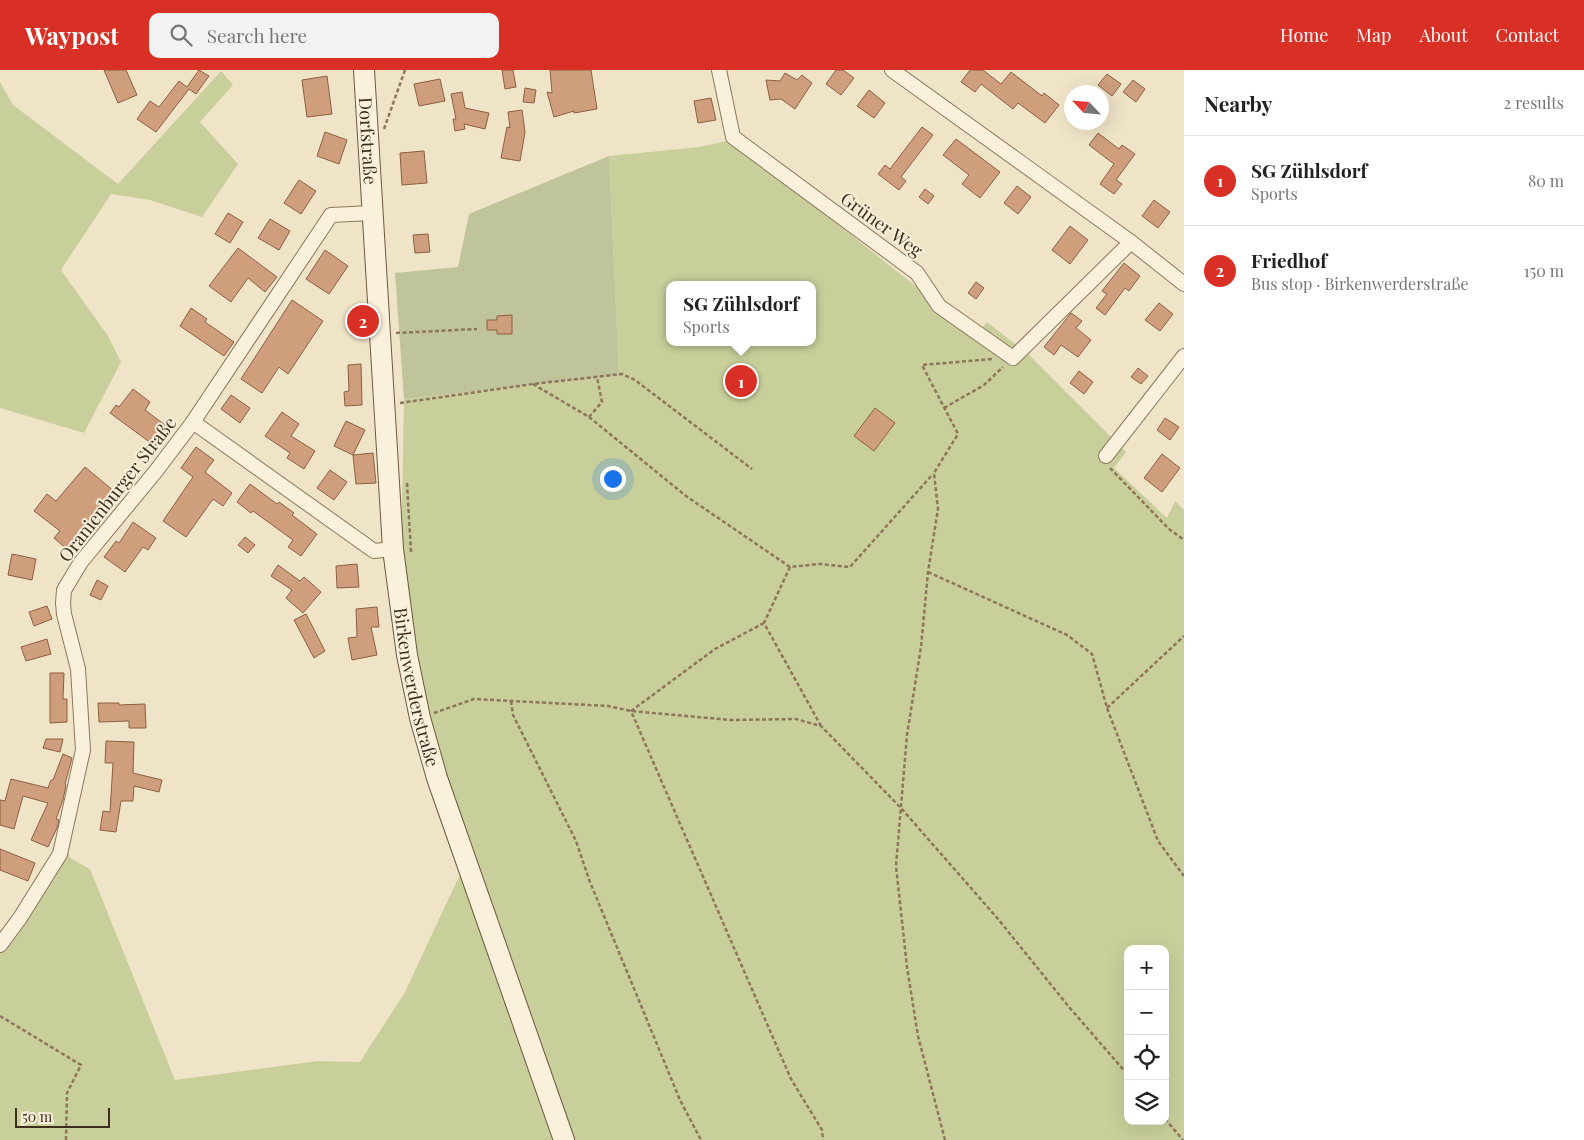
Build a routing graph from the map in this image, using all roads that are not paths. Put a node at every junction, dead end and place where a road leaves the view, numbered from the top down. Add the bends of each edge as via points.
1 (364, 70) edge
2 (719, 70) edge
3 (892, 70) edge
4 (372, 213) junction
5 (1131, 242) junction
6 (1184, 284) edge
7 (1184, 356) edge
8 (193, 422) junction
9 (1106, 456) road end
10 (402, 551) junction
11 (0, 945) edge
12 (564, 1140) edge

1 - 4 street, Dorfstraße
2 - 5 street, Grüner Weg via 733,137 917,273 939,306 1013,358
3 - 5 street
4 - 8 street, Oranienburger Straße via 332,215
4 - 10 street, Birkenwerderstraße via 383,405
5 - 6 street
7 - 9 street
8 - 10 street, Oranienburger Straße via 374,551
8 - 11 street, Oranienburger Straße via 81,562 64,590 64,614 78,669 83,750 60,854
10 - 12 street, Birkenwerderstraße via 407,655 420,718 437,778

